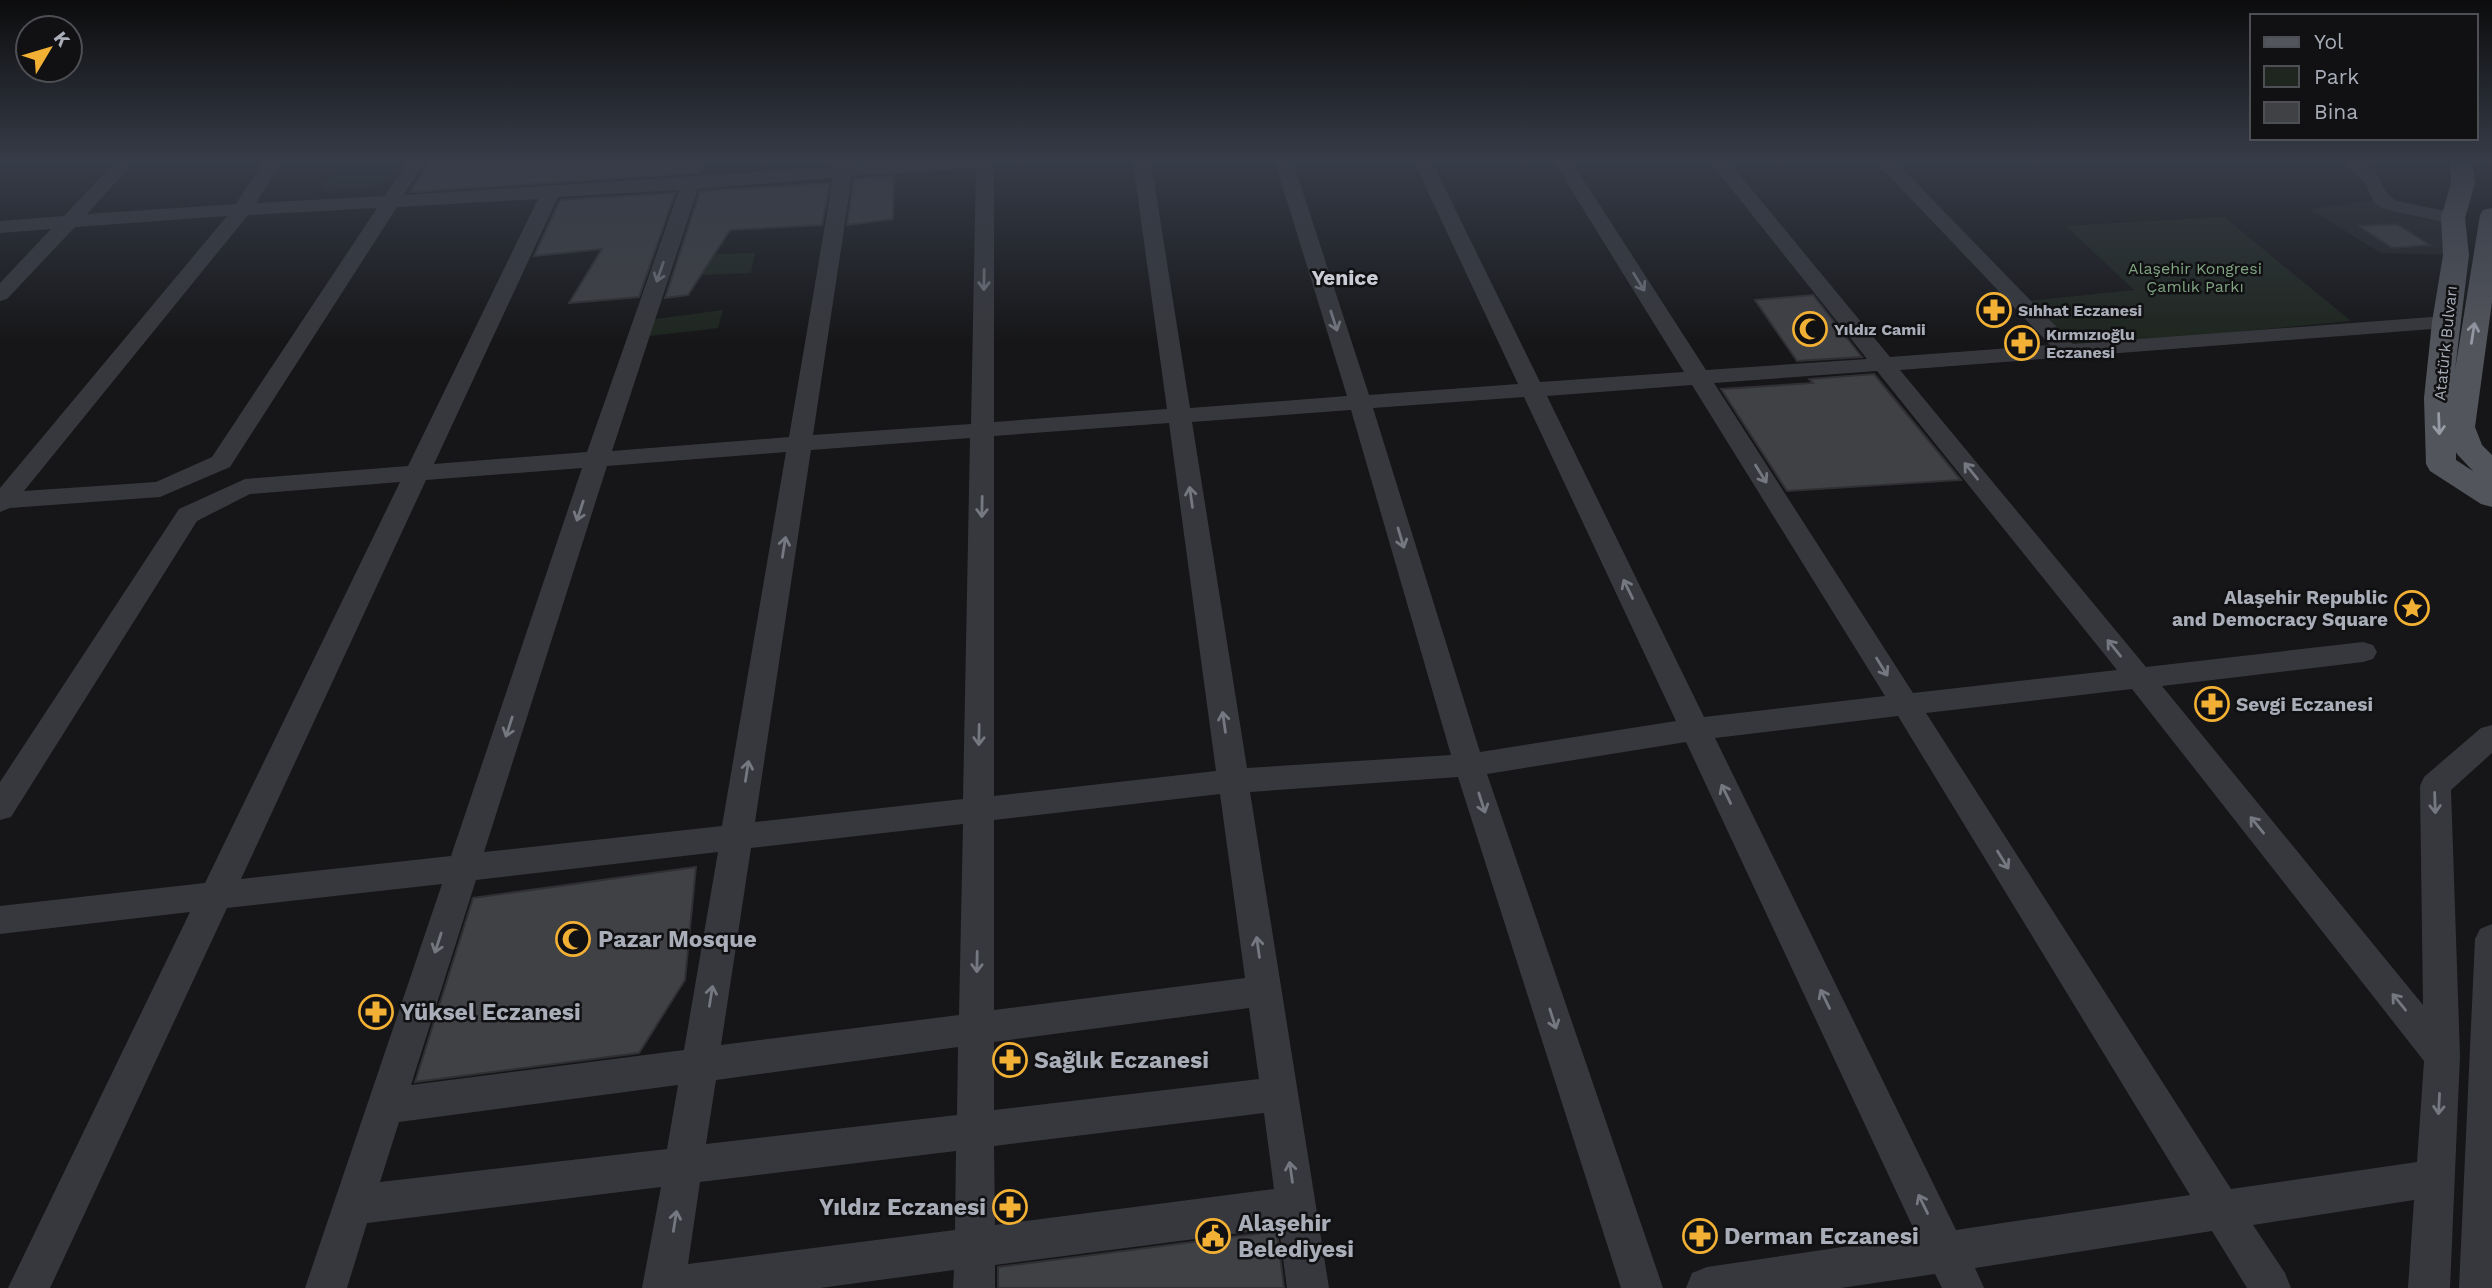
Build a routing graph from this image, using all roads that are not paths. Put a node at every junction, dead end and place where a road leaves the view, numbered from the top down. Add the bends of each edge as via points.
1 (58, 222) edge
2 (70, 222) edge
3 (232, 222) edge
4 (378, 222) edge
5 (537, 222) edge
6 (677, 222) edge
7 (835, 222) edge
8 (984, 222) edge
9 (1151, 222) edge
10 (1303, 222) edge
11 (1452, 222) edge
12 (1601, 222) edge
13 (1768, 222) edge
14 (1943, 222) edge
15 (2453, 222) edge
16 (0, 227) edge
17 (2491, 228) edge
18 (0, 295) edge
19 (2445, 322) junction
20 (2068, 351) junction
21 (1884, 365) junction
22 (1700, 378) junction
23 (1532, 390) junction
24 (1360, 402) junction
25 (1179, 415) junction
26 (982, 429) junction
27 (802, 442) junction
28 (597, 458) junction
29 (221, 462) junction
30 (417, 472) junction
31 (2492, 472) edge
32 (245, 486) junction
33 (160, 489) junction
34 (2492, 497) edge
35 (1, 502) edge
36 (188, 515) junction
37 (2363, 652) dead end
38 (2140, 678) junction
39 (1906, 705) junction
40 (1694, 729) junction
41 (2492, 736) edge
42 (1469, 765) junction
43 (1233, 781) junction
44 (0, 808) edge
45 (979, 809) junction
46 (737, 837) junction
47 (463, 867) junction
48 (216, 895) junction
49 (0, 920) edge
50 (2492, 939) edge
51 (1265, 991) junction
52 (976, 1029) junction
53 (2442, 1056) junction
54 (700, 1065) junction
55 (1280, 1094) junction
56 (386, 1106) junction
57 (2488, 1128) edge
58 (976, 1130) junction
59 (684, 1165) junction
60 (2435, 1178) junction
61 (353, 1205) junction
62 (1296, 1206) junction
63 (2221, 1210) junction
64 (974, 1248) junction
65 (1946, 1252) junction
66 (29, 1288) edge
67 (326, 1288) edge
68 (663, 1288) edge
69 (974, 1288) edge
70 (1308, 1288) edge
71 (1642, 1288) edge
72 (1707, 1288) edge
73 (1964, 1288) edge
74 (2270, 1288) edge
75 (2429, 1288) edge
76 (2480, 1288) edge

1 - 16 street
2 - 18 street
3 - 35 street
4 - 29 street
5 - 30 street
6 -> 28 street
7 - 27 street
8 -> 26 street
9 - 25 street
10 -> 24 street
11 - 23 street
12 -> 22 street
13 - 21 street
14 - 20 street
15 - 19 main road, Atatürk Bulvarı via 2456,255
31 -> 17 main road, Atatürk Bulvarı via 2468,448 2460,427
19 - 20 street
19 -> 34 main road, Atatürk Bulvarı via 2438,398 2441,464
20 - 21 street
21 - 22 street
38 -> 21 street
22 - 23 street
22 -> 39 street
23 - 24 street
40 -> 23 street
24 - 25 street
24 -> 42 street
25 - 26 street
43 -> 25 street
26 - 27 street
26 -> 45 street
27 - 28 street
46 -> 27 street
28 - 30 street
28 -> 47 street
29 - 32 street
29 - 33 street
30 - 32 street
30 - 48 street
32 - 36 street
33 - 35 street
33 - 36 street
36 - 44 street
37 - 38 street
38 - 39 street
53 -> 38 street
39 - 40 street
39 -> 63 street
40 - 42 street
65 -> 40 street
41 -> 53 street via 2435,786
42 - 43 street
42 -> 71 street
43 - 45 street
51 -> 43 street
45 - 46 street
45 -> 52 street
46 - 47 street
54 -> 46 street
47 - 48 street
47 -> 56 street
48 - 49 street
48 - 66 street
50 - 57 street
51 - 52 street
51 - 55 street
52 - 54 street
52 - 58 street
53 -> 60 street
54 - 56 street
54 - 59 street
55 - 58 street
62 -> 55 street
56 - 61 street
57 - 76 street
58 - 59 street
58 - 64 street
59 - 61 street
68 -> 59 street
60 - 63 street
60 - 75 street
61 - 67 street
62 - 64 street
62 - 70 street
63 - 65 street
63 - 74 street
64 - 68 street
64 - 69 street
65 - 72 street
65 - 73 street

